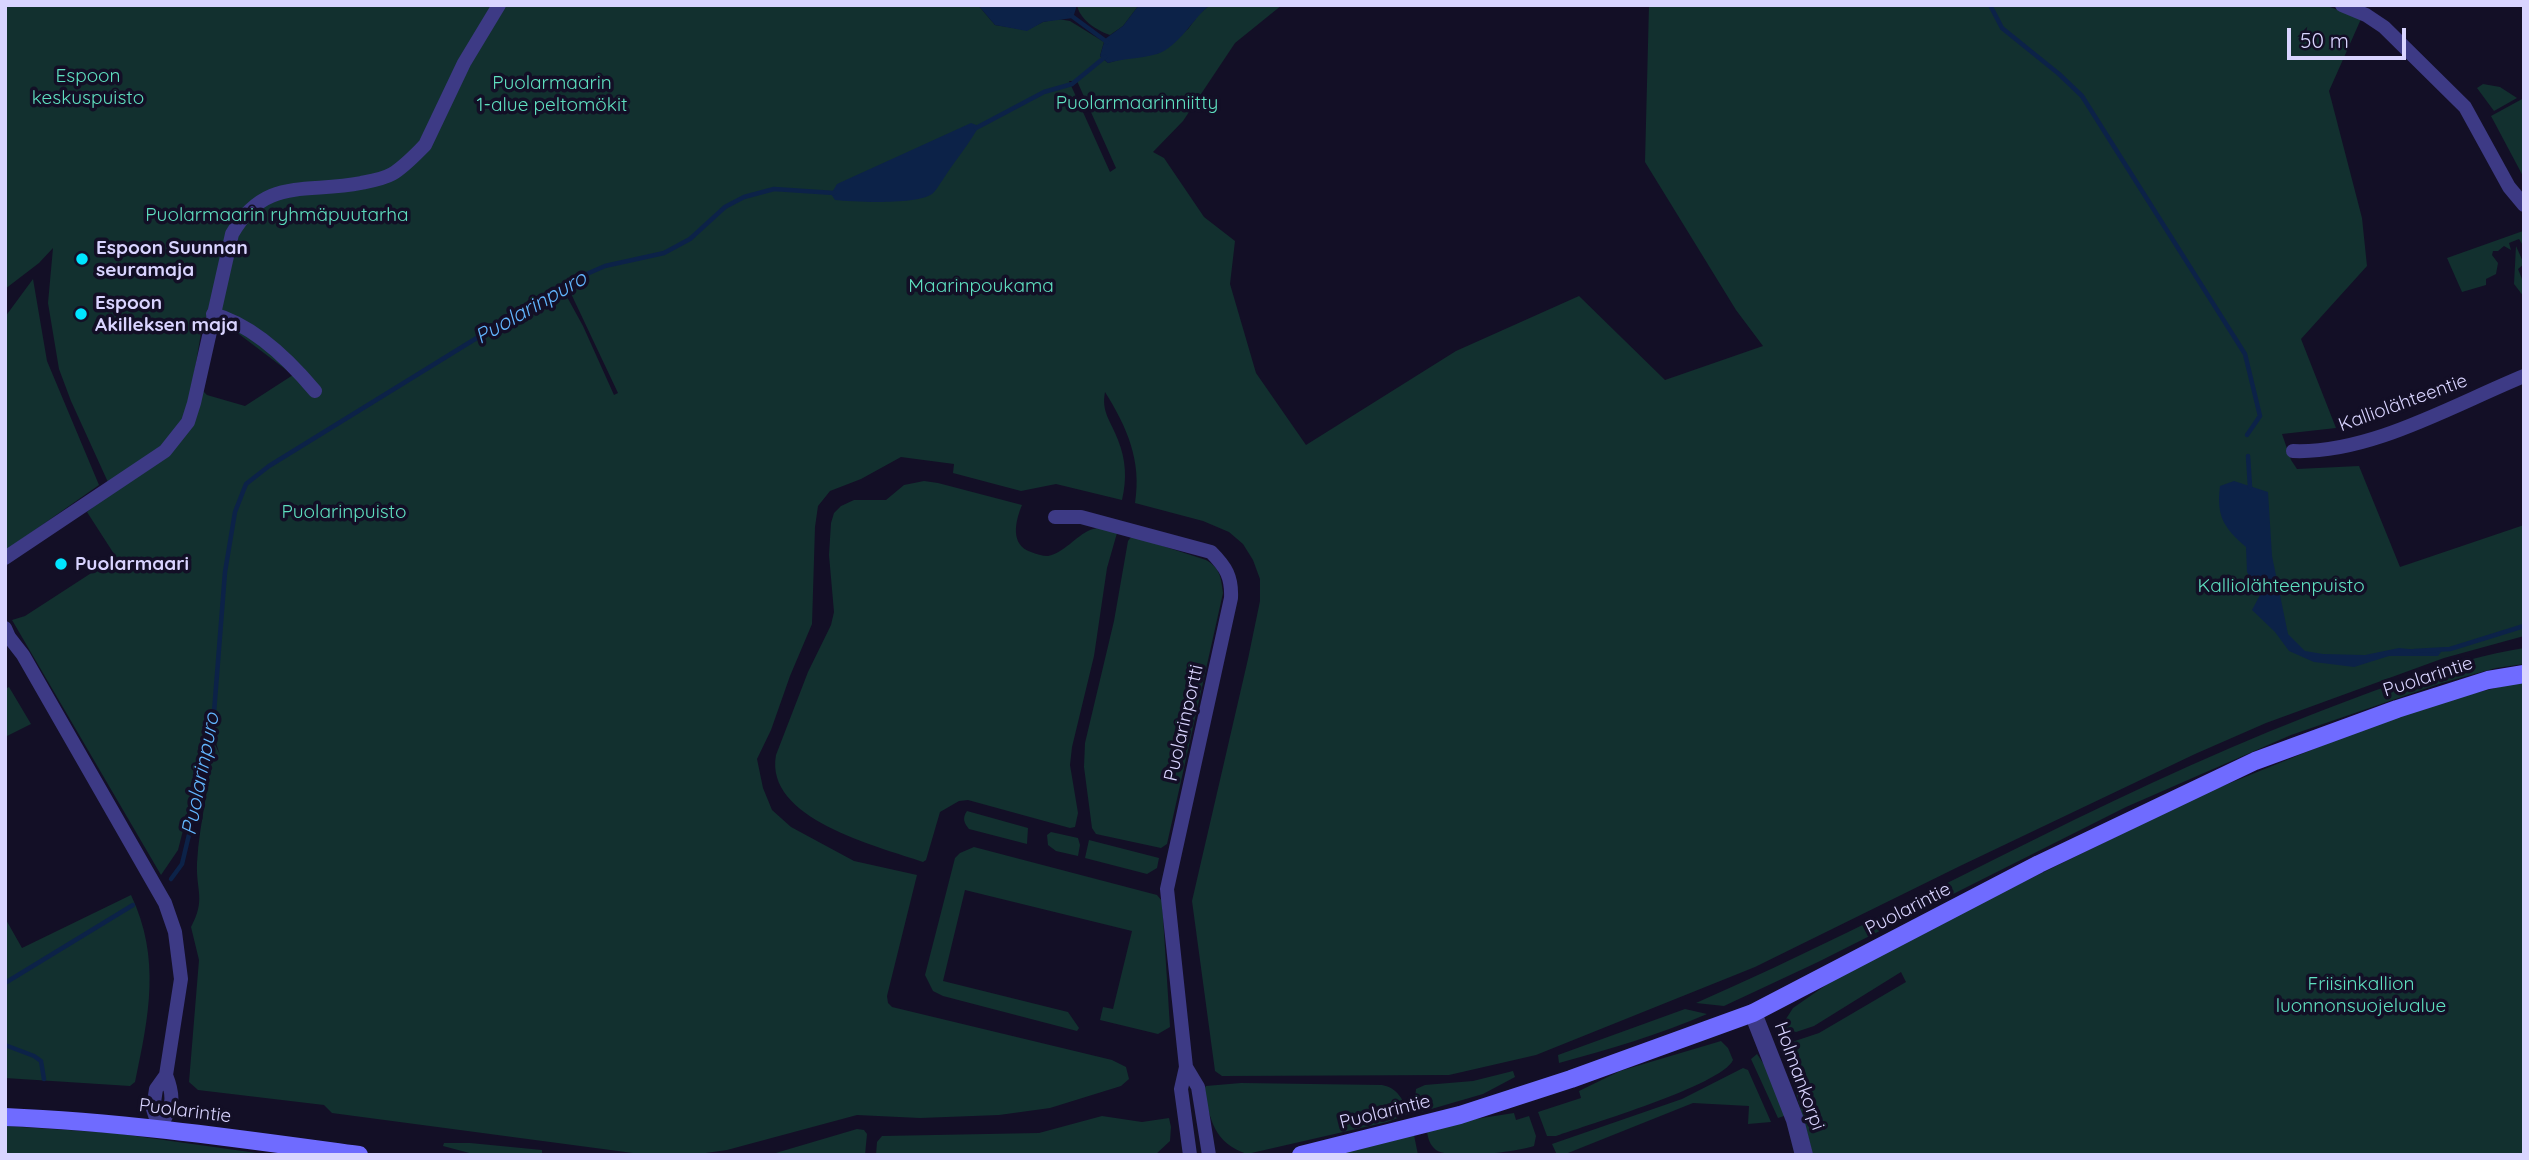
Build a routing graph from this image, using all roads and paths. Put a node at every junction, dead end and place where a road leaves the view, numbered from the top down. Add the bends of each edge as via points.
1 (499, 5) edge
2 (2342, 5) edge
3 (2524, 205) edge
4 (213, 314) junction
5 (2524, 376) edge
6 (315, 391) dead end
7 (2293, 451) dead end
8 (1055, 517) dead end
9 (5, 558) edge
10 (6, 634) edge
11 (2524, 674) edge
12 (1753, 1013) junction
13 (1186, 1067) junction
14 (5, 1117) edge
15 (159, 1128) junction
16 (359, 1155) edge
17 (1190, 1155) edge
18 (1209, 1155) edge
19 (1301, 1155) edge
20 (1804, 1155) edge

1 - 4 street via 464,63 425,145 392,174 349,185 288,190 256,202 242,217 232,234
2 - 3 street via 2384,27 2465,107 2509,187
4 - 6 street via 252,333 292,364
4 - 9 street via 188,422 165,451
5 - 7 street, Kalliolähteentie via 2367,440
8 - 13 street, Puolarinportti via 1081,517 1211,552 1226,566 1232,583 1167,889
10 - 15 street via 23,655 169,913 181,979 166,1074 173,1091 170,1112
11 - 12 main road, Puolarintie via 2488,680 2410,705 2255,761 2039,864
12 - 19 main road, Puolarintie via 1460,1115
12 - 20 street, Holmankorpi
13 - 17 street, Puolarinportti via 1181,1089
13 - 18 street, Puolarinportti via 1198,1087
14 - 15 main road, Puolarintie
15 - 16 main road, Puolarintie

